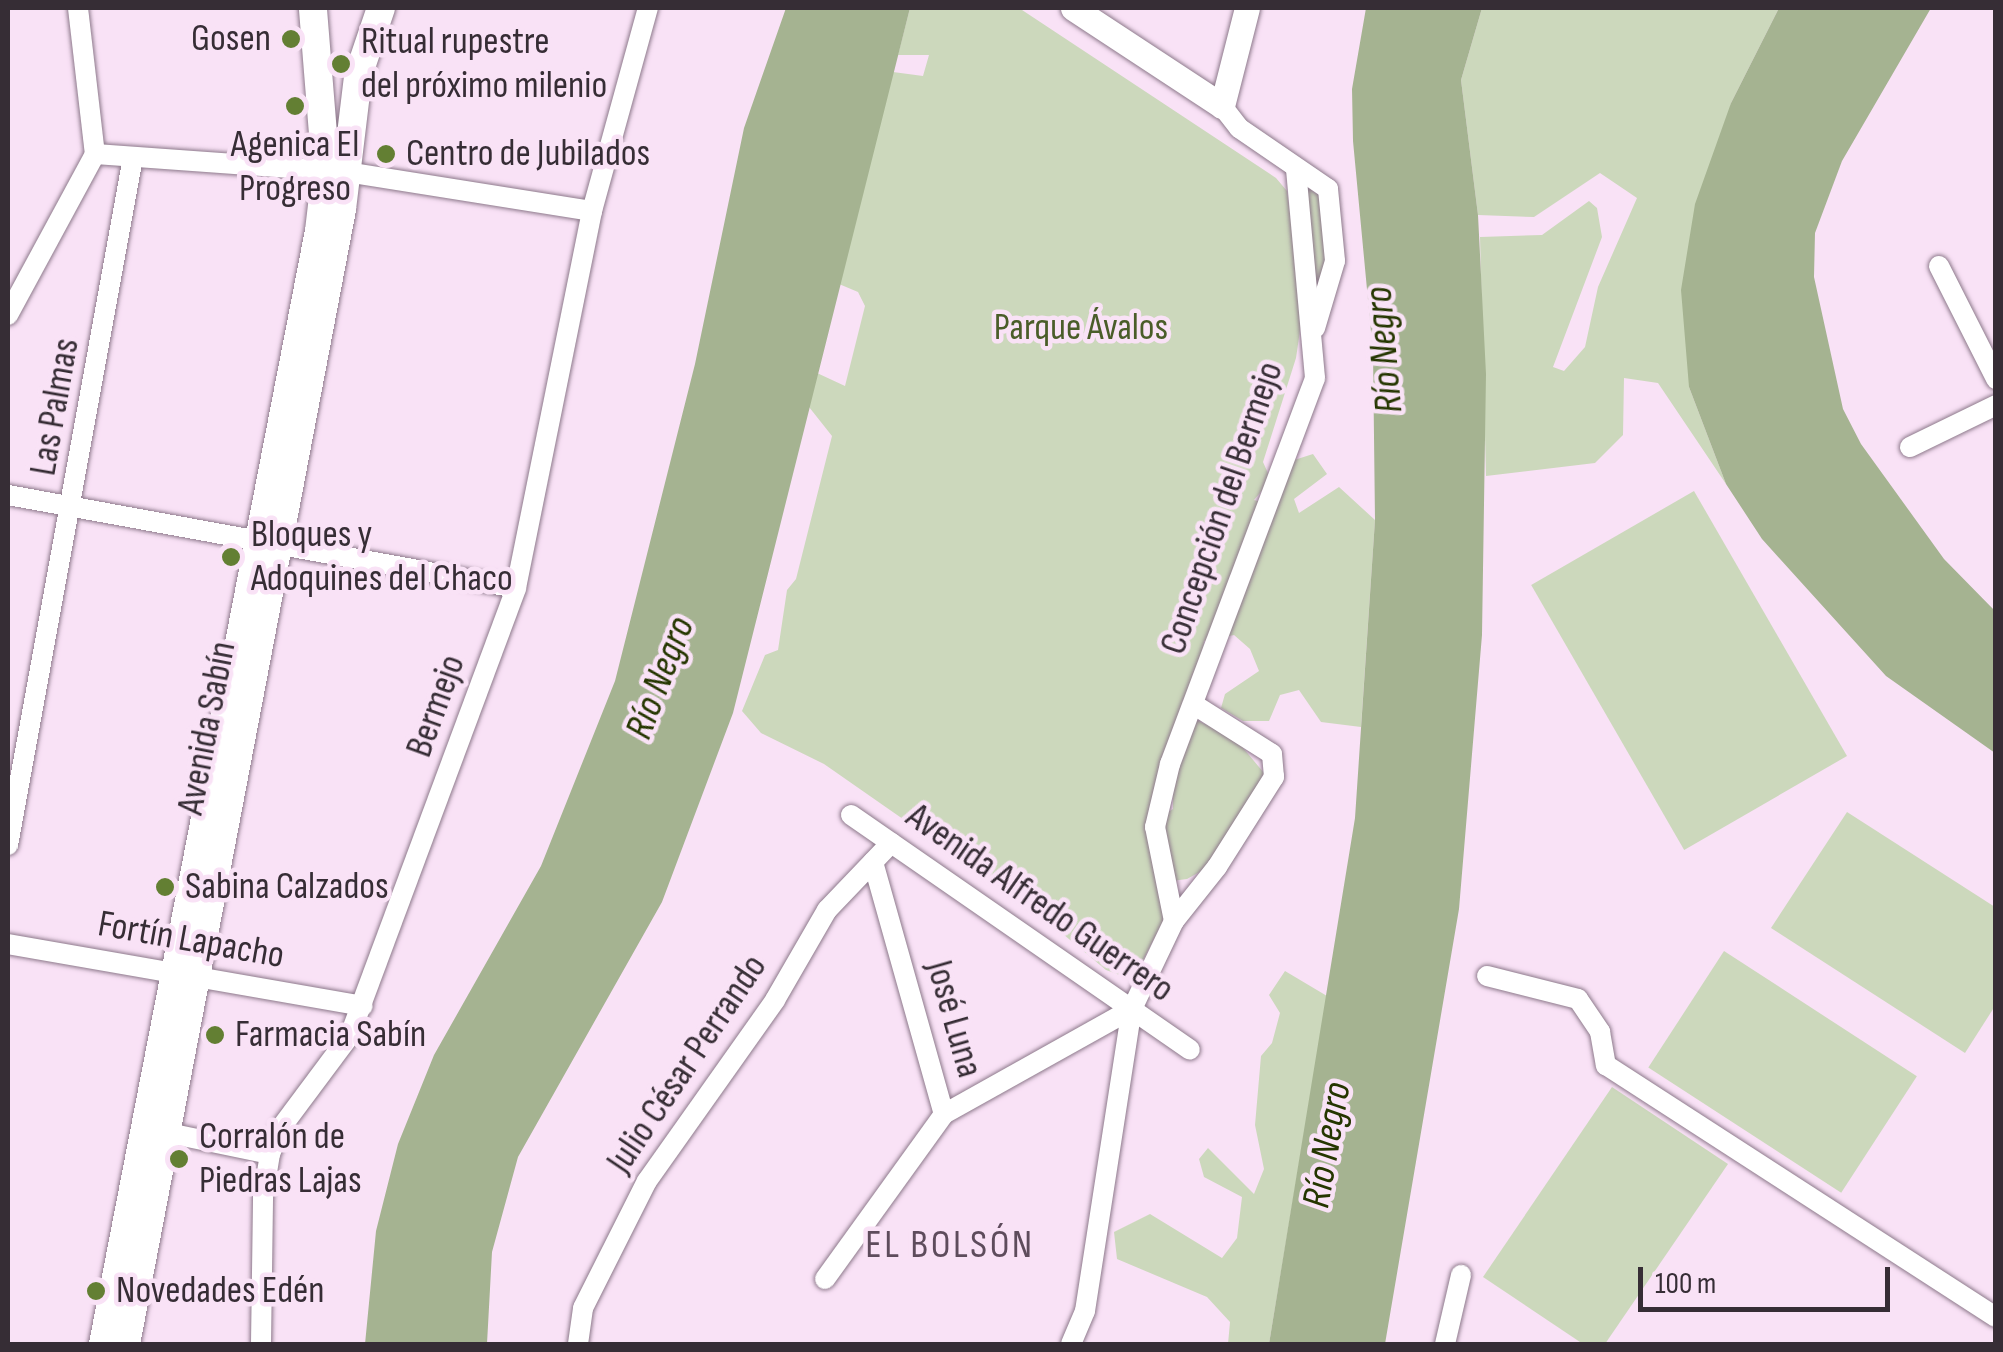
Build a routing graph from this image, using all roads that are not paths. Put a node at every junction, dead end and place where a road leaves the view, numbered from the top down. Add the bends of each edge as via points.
1 (78, 8) edge
2 (312, 8) edge
3 (381, 8) edge
4 (648, 8) edge
5 (1073, 8) edge
6 (1248, 8) edge
7 (1222, 106) junction
8 (95, 154) junction
9 (133, 157) junction
10 (332, 162) junction
11 (1296, 170) junction
12 (592, 211) junction
13 (1939, 266) dead end
14 (8, 314) edge
15 (1313, 336) junction
16 (1996, 379) edge
17 (1996, 405) edge
18 (1910, 447) dead end
19 (8, 496) edge
20 (73, 508) junction
21 (268, 542) junction
22 (516, 588) junction
23 (1193, 704) junction
24 (851, 815) dead end
25 (891, 843) junction
26 (8, 846) edge
27 (872, 862) junction
28 (1174, 920) junction
29 (8, 944) edge
30 (185, 974) junction
31 (1486, 976) dead end
32 (363, 1006) junction
33 (1132, 1009) junction
34 (1190, 1050) dead end
35 (944, 1114) junction
36 (156, 1131) junction
37 (270, 1154) junction
38 (1461, 1276) dead end
39 (825, 1279) dead end
40 (1996, 1318) edge
41 (103, 1344) edge
42 (126, 1344) edge
43 (261, 1344) edge
44 (578, 1344) edge
45 (1071, 1344) edge
46 (1445, 1344) edge

1 - 8 street
2 - 10 main road
3 - 10 main road, Avenida Sabín
4 - 12 street, Bermejo
5 - 7 street
6 - 7 street
7 - 11 street via 1239,128
8 - 9 street
8 - 14 street
9 - 10 street
9 - 20 street, Las Palmas
10 - 12 street
10 - 21 main road, Avenida Sabín
11 - 15 street, Concepción del Bermejo
11 - 15 street, Concepción del Bermejo via 1328,189 1336,261
12 - 22 street, Bermejo
13 - 16 street
15 - 23 street, Concepción del Bermejo via 1314,378
17 - 18 street
19 - 20 street
20 - 21 street
20 - 26 street, Las Palmas
21 - 22 street
21 - 30 main road, Avenida Sabín
22 - 32 street, Bermejo
23 - 28 street, Concepción del Bermejo via 1156,827
23 - 28 street, Concepción del Bermejo via 1272,754 1274,777 1217,868
24 - 25 street, Avenida Alfredo Guerrero
25 - 27 street, Julio César Perrando
25 - 33 street, Avenida Alfredo Guerrero
27 - 35 street, José Luna
27 - 44 street, Julio César Perrando via 828,910 775,1000 647,1181 583,1308
28 - 33 street, Concepción del Bermejo
29 - 30 street, Fortín Lapacho
30 - 32 street, Fortín Lapacho
30 - 36 main road, Avenida Sabín
31 - 40 street via 1578,999 1600,1032 1606,1065
32 - 37 street, Bermejo
33 - 34 street, Avenida Alfredo Guerrero
33 - 35 street
33 - 45 street via 1085,1311
35 - 39 street, José Luna
36 - 37 street
36 - 41 main road, Avenida Sabín
36 - 42 main road, Avenida Sabín
37 - 43 street, Bermejo
38 - 46 street

